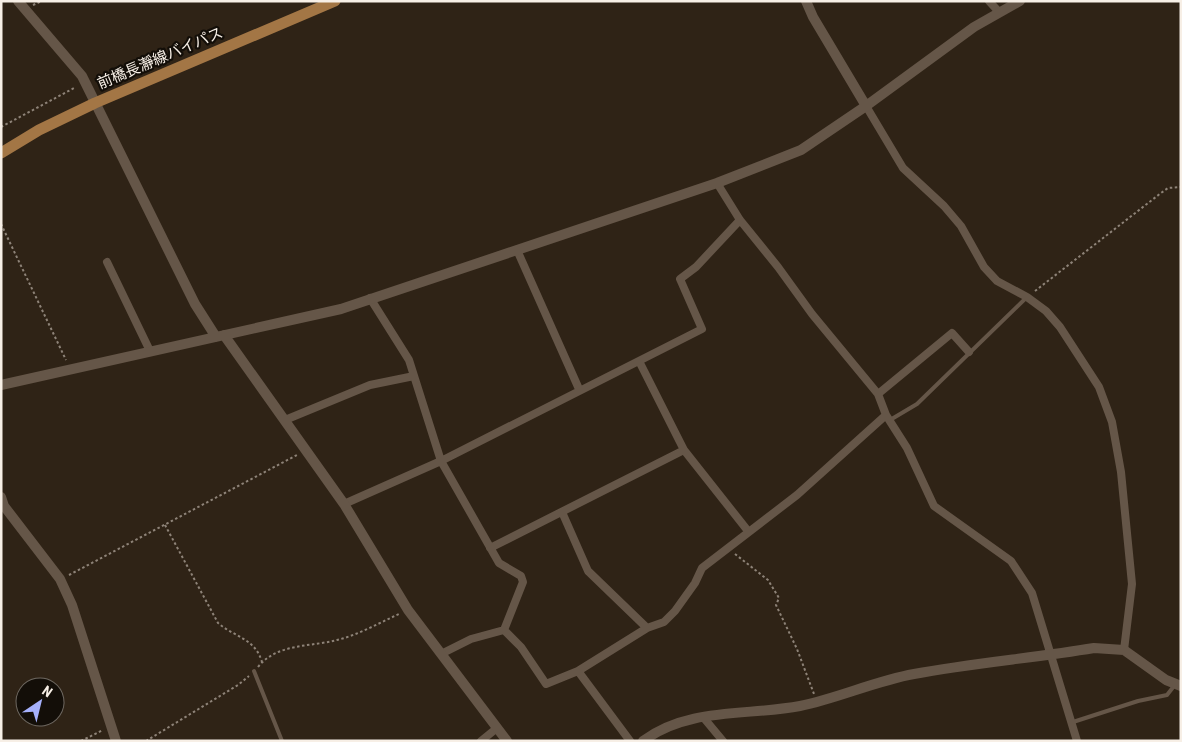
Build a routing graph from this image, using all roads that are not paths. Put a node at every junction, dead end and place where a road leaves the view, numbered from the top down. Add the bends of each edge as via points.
1 (18, 1) edge
2 (335, 1) edge
3 (806, 1) edge
4 (989, 1) edge
5 (1013, 3) edge
6 (999, 12) junction
7 (95, 103) junction
8 (866, 106) junction
9 (1, 153) edge
10 (717, 183) junction
11 (740, 220) junction
12 (517, 250) junction
13 (107, 262) dead end
14 (1027, 297) junction
15 (370, 298) junction
16 (220, 336) junction
17 (150, 351) junction
18 (969, 352) junction
19 (639, 362) junction
20 (414, 376) junction
21 (1, 385) edge
22 (580, 389) junction
23 (878, 394) junction
24 (888, 417) junction
25 (285, 420) junction
26 (684, 450) junction
27 (441, 461) junction
28 (2, 503) edge
29 (344, 504) junction
30 (562, 512) junction
31 (748, 531) junction
32 (490, 548) junction
33 (647, 628) junction
34 (504, 630) junction
35 (1124, 650) junction
36 (441, 654) junction
37 (1050, 655) junction
38 (254, 671) road end
39 (578, 671) junction
40 (1178, 685) edge
41 (703, 717) junction
42 (1073, 722) junction
43 (497, 728) junction
44 (116, 741) edge
45 (282, 741) edge
46 (481, 741) edge
47 (506, 741) edge
48 (630, 741) edge
49 (643, 741) edge
50 (723, 741) edge
51 (1077, 741) edge

1 - 7 street via 82,76
2 - 7 main road, 前橋長瀞線バイパス
3 - 8 street
4 - 6 street
5 - 6 street
6 - 8 street via 974,26
7 - 9 main road, 前橋長瀞線バイパス
7 - 16 street via 195,304
8 - 10 street via 801,150
8 - 14 street via 903,168 961,226 984,267 997,281
10 - 11 street
10 - 12 street
11 - 19 street via 696,267 680,279 702,329
11 - 23 street
12 - 15 street
12 - 22 street
13 - 17 street
14 - 18 lane
14 - 35 street via 1060,326 1079,353 1099,387 1112,422 1121,472 1132,584
15 - 16 street via 341,309
15 - 20 street via 410,360
16 - 17 street
16 - 25 street
17 - 21 street
18 - 23 street via 952,333
18 - 24 lane via 916,404
19 - 22 street
19 - 26 street
20 - 25 street via 370,386
20 - 27 street
22 - 27 street
23 - 24 street
24 - 31 street via 797,495
24 - 37 street via 937,510 1015,567 1032,593
25 - 29 street
26 - 30 street
26 - 31 street
27 - 29 street
27 - 32 street
28 - 44 street via 60,579 72,605
29 - 36 street via 408,610
30 - 32 street
30 - 33 street via 588,571
31 - 33 street via 702,568 675,612 664,622
32 - 34 street via 499,563 521,576 523,582
33 - 39 street
34 - 36 street via 471,639
34 - 39 street via 521,647 546,684
35 - 37 street via 1094,648
35 - 40 street
36 - 43 street
37 - 41 street via 914,674 817,702
37 - 42 street
38 - 45 lane
39 - 48 street
40 - 42 lane via 1167,695
41 - 49 street via 659,729
41 - 50 street
42 - 51 street
43 - 46 street
43 - 47 street

